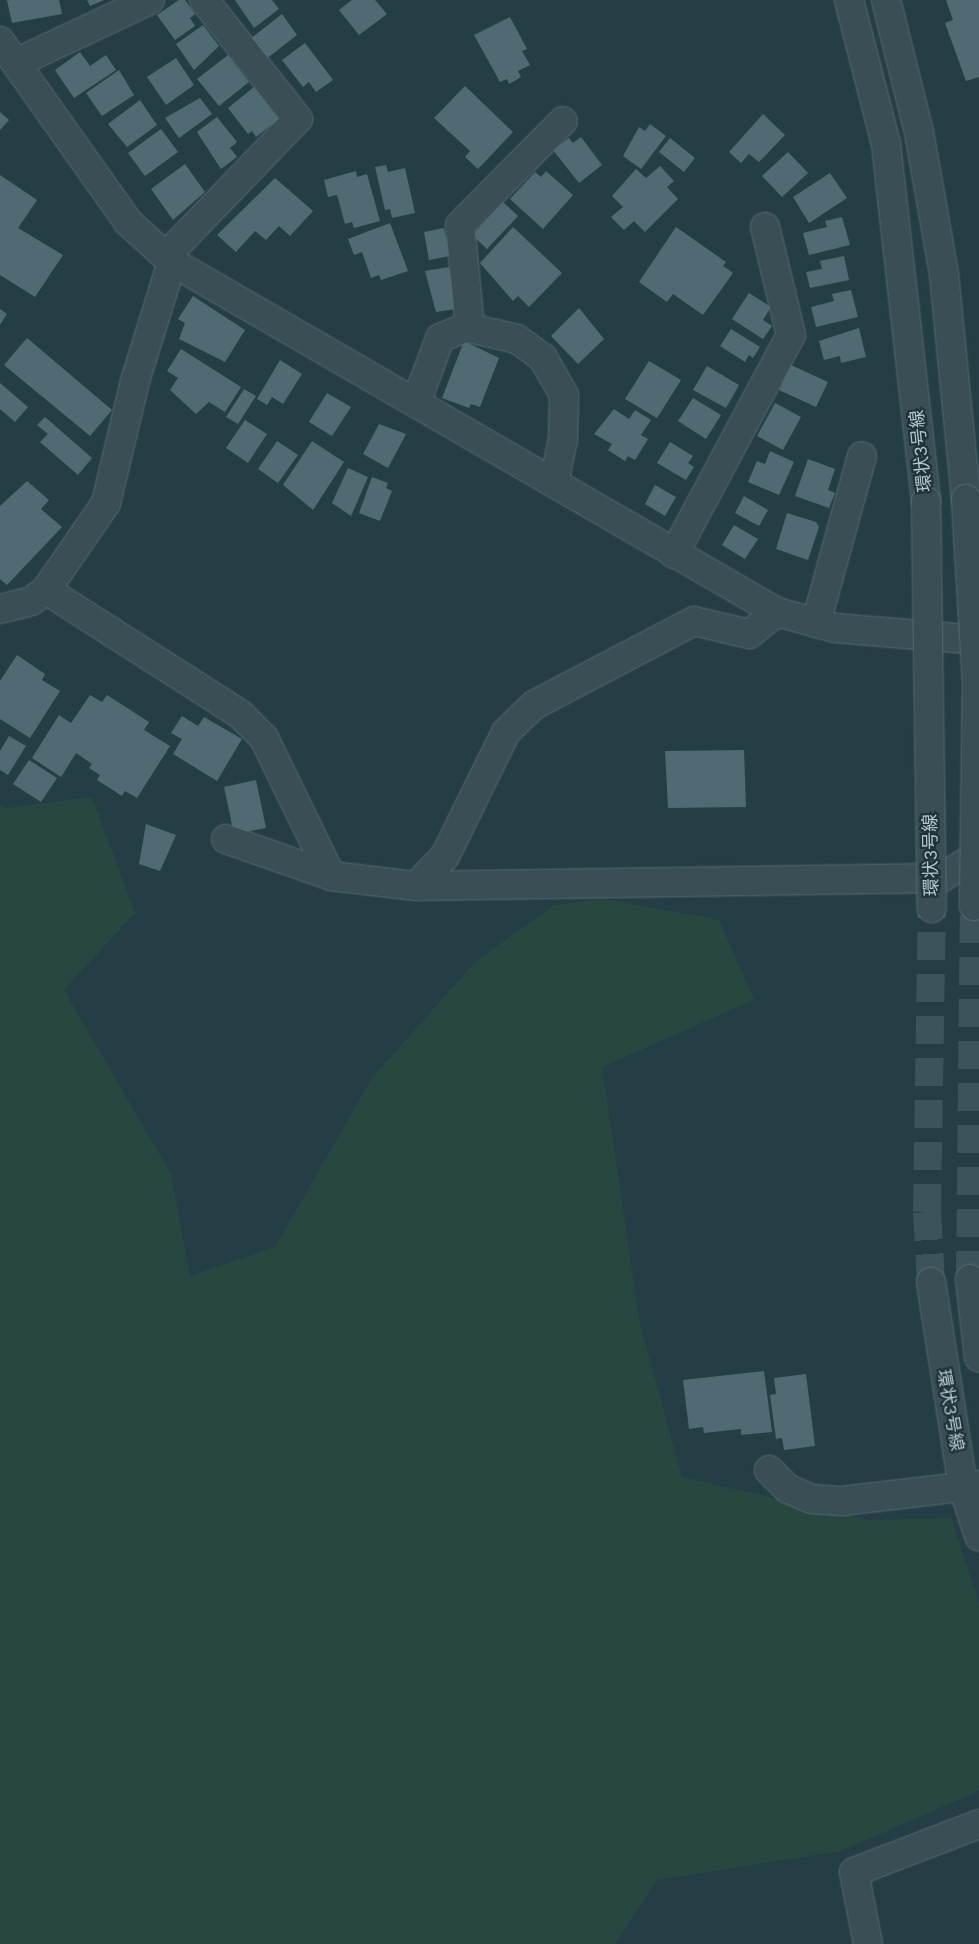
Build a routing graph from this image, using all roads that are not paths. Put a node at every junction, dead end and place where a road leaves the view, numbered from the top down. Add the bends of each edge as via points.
1 (150, 0) edge
2 (204, 0) edge
3 (849, 0) edge
4 (886, 0) edge
5 (0, 41) edge
6 (16, 63) junction
7 (563, 121) dead end
8 (766, 227) dead end
9 (169, 259) junction
10 (470, 326) junction
11 (416, 404) junction
12 (862, 456) dead end
13 (554, 483) junction
14 (674, 554) junction
15 (46, 590) junction
16 (0, 609) edge
17 (777, 612) junction
18 (816, 623) junction
19 (979, 640) edge
20 (226, 839) dead end
21 (979, 854) edge
22 (331, 876) junction
23 (416, 886) junction
24 (974, 906) dead end
25 (932, 908) tunnel mouth
26 (970, 1278) tunnel mouth
27 (931, 1282) tunnel mouth
28 (979, 1357) edge
29 (770, 1470) dead end
30 (971, 1486) edge
31 (979, 1536) edge
32 (979, 1824) edge
33 (868, 1944) edge

1 - 6 street
2 - 9 street via 298,118
3 - 25 street, 環状3号線, bridge via 886,144 926,501
4 - 24 street, bridge via 919,132 944,274 966,499 977,682
5 - 6 street
6 - 9 street via 128,222
7 - 10 street via 460,225
8 - 14 street via 791,335
9 - 11 street
9 - 15 street via 134,381 106,503
10 - 11 street via 440,338
10 - 13 street via 517,339 543,358 564,395 563,439
11 - 13 street
12 - 18 street
13 - 14 street
14 - 17 street
15 - 16 street via 31,601
15 - 22 street via 246,720 274,755
17 - 18 street
17 - 23 street via 749,634 694,621 534,706 506,732 446,856
18 - 19 street via 835,628
20 - 22 street
21 - 23 street via 941,878
22 - 23 street
26 - 28 street
27 - 30 street, 環状3号線
29 - 30 street via 788,1489 812,1499 842,1501
30 - 31 street, 環状3号線
32 - 33 street via 854,1872

